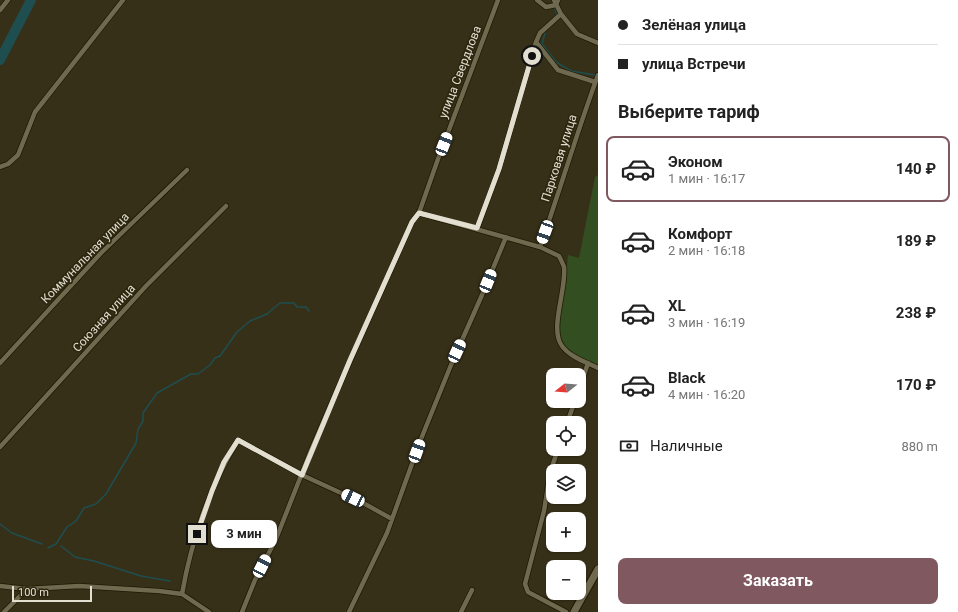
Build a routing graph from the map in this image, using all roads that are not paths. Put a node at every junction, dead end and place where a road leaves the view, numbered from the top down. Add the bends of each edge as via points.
1 (8, 0) edge
2 (123, 0) edge
3 (498, 0) edge
4 (537, 0) edge
5 (554, 0) edge
6 (557, 2) edge
7 (0, 10) edge
8 (561, 14) junction
9 (536, 42) junction
10 (598, 44) edge
11 (598, 75) edge
12 (595, 82) junction
13 (0, 167) edge
14 (186, 170) dead end
15 (226, 206) dead end
16 (419, 213) junction
17 (477, 228) junction
18 (506, 237) junction
19 (540, 247) junction
20 (0, 362) edge
21 (588, 363) junction
22 (598, 368) edge
23 (586, 369) edge
24 (0, 447) edge
25 (556, 456) edge
26 (302, 475) junction
27 (392, 519) junction
28 (598, 569) edge
29 (0, 586) edge
30 (27, 589) junction
31 (472, 590) dead end
32 (182, 594) junction
33 (4, 612) edge
34 (210, 612) edge
35 (242, 612) edge
36 (349, 612) edge
37 (461, 612) edge
38 (566, 612) edge
39 (574, 612) edge

1 - 7 street
2 - 13 street via 34,112 18,155
3 - 16 street, улица Свердлова
4 - 6 street via 546,7
5 - 6 street
6 - 8 street
8 - 9 street via 540,33
8 - 10 street via 577,34
9 - 12 street via 558,70
9 - 17 street via 499,169
11 - 12 street, Парковая улица
12 - 19 street, Парковая улица
14 - 20 street, Коммунальная улица via 101,253
15 - 24 street, Союзная улица via 146,286
16 - 17 street
16 - 26 street, улица Свердлова via 412,222 350,360
17 - 18 street
18 - 19 street
18 - 27 street via 451,365
19 - 21 street via 559,256 564,267 557,325 559,341 572,355
21 - 22 street
21 - 23 street
25 - 38 street via 525,584 528,592
26 - 27 street
26 - 32 street via 238,440 224,462 212,491 188,562
26 - 35 street, улица Свердлова
27 - 36 street
28 - 39 street
29 - 30 street
30 - 32 street via 115,587
30 - 33 street
31 - 37 street
32 - 34 street

